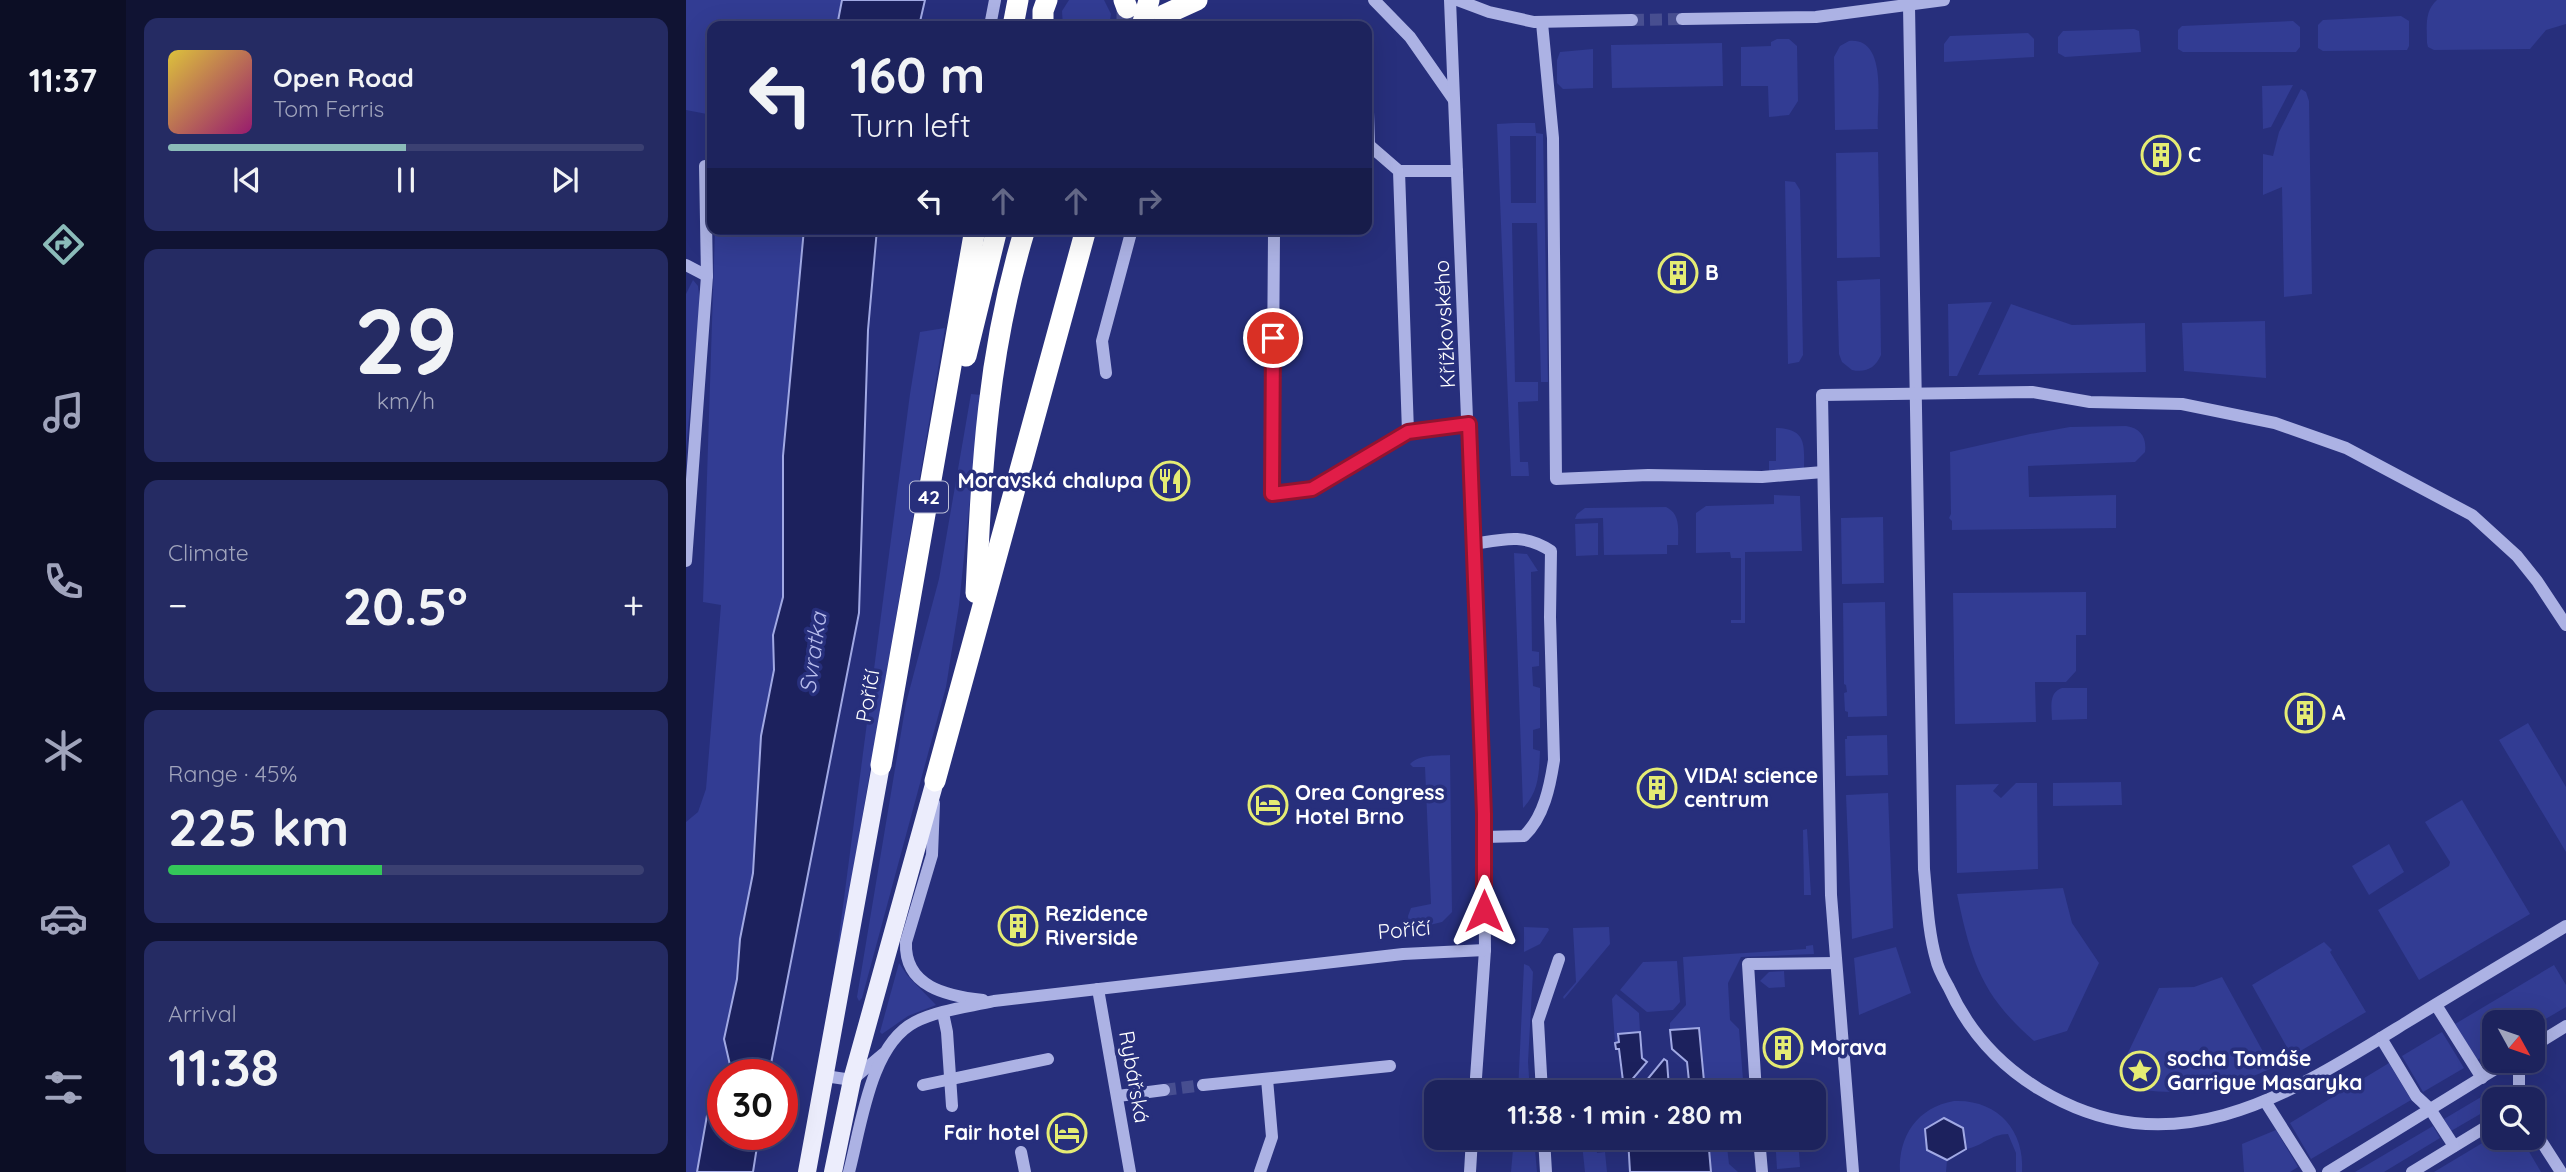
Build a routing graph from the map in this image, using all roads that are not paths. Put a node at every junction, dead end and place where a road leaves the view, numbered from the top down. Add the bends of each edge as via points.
1 (995, 0) edge
2 (1018, 0) edge
3 (1047, 0) edge
4 (1197, 0) edge
5 (1374, 0) edge
6 (1450, 0) edge
7 (1457, 0) edge
8 (1944, 0) edge
9 (1909, 6) junction
10 (1157, 7) edge
11 (1682, 19) tunnel mouth
12 (1632, 20) tunnel mouth
13 (991, 21) edge
14 (1014, 21) edge
15 (1043, 21) edge
16 (1146, 21) tunnel mouth
17 (1542, 23) junction
18 (1454, 100) junction
19 (1372, 148) edge
20 (705, 166) dead end
21 (1399, 171) junction
22 (1457, 171) junction
23 (974, 235) edge
24 (996, 235) edge
25 (1023, 235) edge
26 (1084, 235) edge
27 (1130, 235) edge
28 (1274, 235) edge
29 (686, 265) edge
30 (707, 276) junction
31 (1106, 373) dead end
32 (1916, 393) junction
33 (1469, 424) junction
34 (1408, 432) junction
35 (936, 455) junction
36 (1823, 472) junction
37 (1474, 544) junction
38 (686, 561) edge
39 (2566, 625) edge
40 (974, 634) junction
41 (881, 765) joint
42 (935, 781) junction
43 (1484, 838) junction
44 (2566, 926) edge
45 (1485, 950) junction
46 (1559, 959) dead end
47 (1836, 963) junction
48 (1098, 989) junction
49 (993, 1001) junction
50 (2436, 1005) junction
51 (943, 1013) junction
52 (2566, 1026) edge
53 (2381, 1038) junction
54 (2545, 1039) edge
55 (883, 1054) junction
56 (1048, 1059) dead end
57 (1390, 1066) dead end
58 (2490, 1073) edge
59 (825, 1076) junction
60 (2482, 1078) junction
61 (1267, 1079) junction
62 (852, 1080) junction
63 (950, 1080) junction
64 (1476, 1080) edge
65 (1541, 1080) edge
66 (1755, 1080) edge
67 (923, 1085) dead end
68 (1203, 1085) tunnel mouth
69 (1164, 1090) tunnel mouth
70 (1118, 1096) junction
71 (2265, 1101) junction
72 (951, 1106) dead end
73 (2430, 1109) junction
74 (2482, 1129) edge
75 (2454, 1146) junction
76 (2545, 1147) edge
77 (1471, 1150) edge
78 (1545, 1150) edge
79 (1760, 1150) edge
80 (1021, 1152) dead end
81 (807, 1172) edge
82 (833, 1172) edge
83 (849, 1172) edge
84 (1025, 1172) edge
85 (1130, 1172) edge
86 (1260, 1172) edge
87 (1469, 1172) edge
88 (1546, 1172) edge
89 (1762, 1172) edge
90 (1853, 1172) edge
91 (2310, 1172) edge
92 (2328, 1172) edge
93 (2412, 1172) edge
94 (2561, 1172) edge

1 - 13 street
2 - 14 highway
3 - 15 highway
4 - 10 highway
5 - 18 street via 1410,37
6 - 18 street, Křížkovského
7 - 17 street
8 - 9 street
9 - 11 street via 1815,17
9 - 32 street
10 - 16 highway, bridge
12 - 17 street
17 - 36 street via 1553,138 1556,479
18 - 22 street, Křížkovského
19 - 21 street
20 - 30 street
21 - 22 street
21 - 34 street
22 - 33 street, Křížkovského
23 - 35 highway, Poříčí / 42
24 - 35 highway, 42 via 961,377
25 - 40 highway, 42 via 1004,304 991,377
26 - 40 highway, Poříčí / 42
27 - 31 street via 1102,341
28 - 34 street via 1272,494 1312,489
29 - 30 street
30 - 38 street
32 - 36 street via 1822,395
32 - 39 street via 2032,392 2090,401 2182,404 2275,423 2346,448 2472,515 2517,556
32 - 71 street via 1924,869 1936,960 1960,1013 2013,1073 2086,1113 2120,1122 2180,1124 2234,1114
33 - 34 street
33 - 37 street, Křížkovského
35 - 41 highway, Poříčí / 42
36 - 47 street
37 - 43 street, Křížkovského
37 - 43 street via 1520,539 1537,541 1551,551 1552,775 1534,826 1524,836
40 - 42 highway, Poříčí / 42
41 - 59 main road, Poříčí / 42
42 - 49 street, Poříčí via 932,855 906,953 932,989
42 - 62 main road, Poříčí / 42
43 - 45 street, Křížkovského
44 - 50 street
45 - 48 street, Poříčí via 1403,954
45 - 64 street, Křížkovského
46 - 65 street via 1538,1021
47 - 66 street via 1748,964
47 - 90 street
48 - 49 street, Poříčí
48 - 70 street, Rybářská
49 - 51 street, Poříčí
50 - 53 street
50 - 60 street
51 - 55 street, Poříčí via 912,1023
51 - 63 street
52 - 54 street
53 - 71 street via 2301,1086
53 - 73 street via 2416,1096
55 - 62 street
55 - 83 street, Poříčí
56 - 63 street
57 - 61 street
58 - 60 street
59 - 62 street
59 - 81 main road, Poříčí / 42
60 - 73 street
61 - 68 street
61 - 86 street via 1272,1137
62 - 82 main road, Poříčí / 42
63 - 67 street
63 - 72 street
69 - 70 street
70 - 85 street, Rybářská
71 - 91 street
73 - 75 street
73 - 92 street
74 - 75 street
75 - 93 street
76 - 94 street
77 - 87 street
78 - 88 street
79 - 89 street
80 - 84 street

